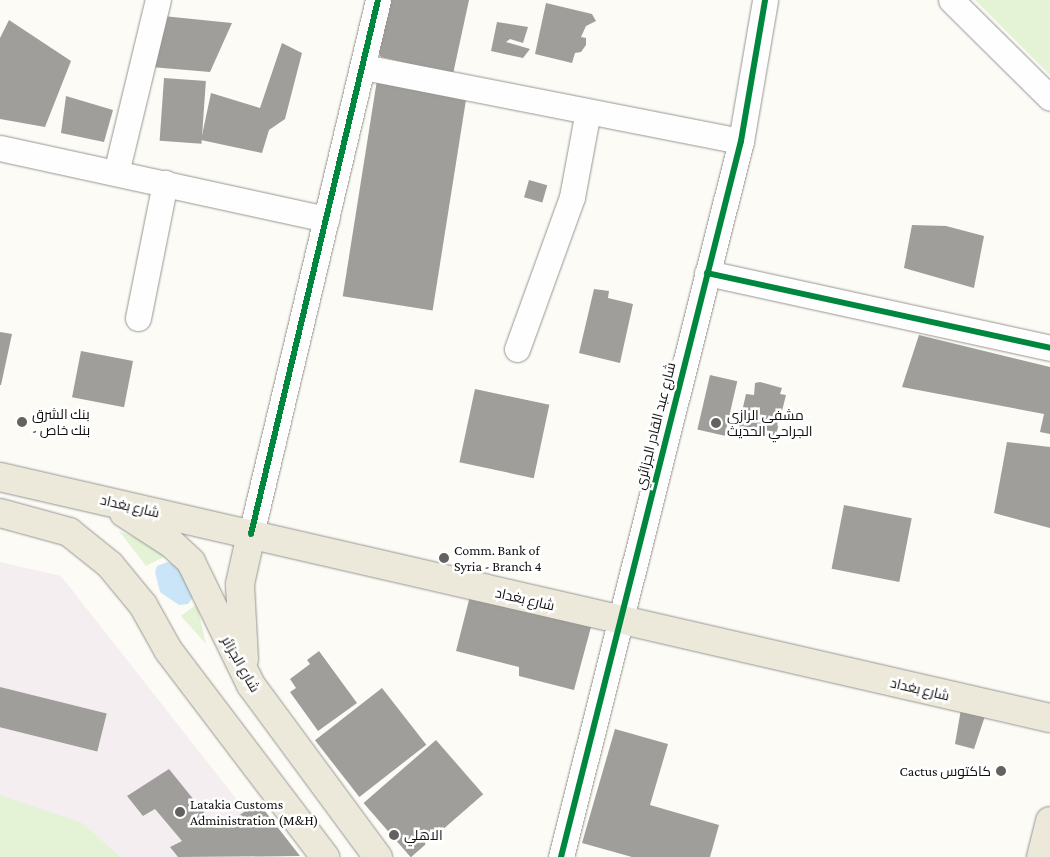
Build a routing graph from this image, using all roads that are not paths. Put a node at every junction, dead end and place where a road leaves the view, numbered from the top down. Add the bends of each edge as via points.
1 (158, 0) edge
2 (378, 0) edge
3 (765, 0) edge
4 (951, 0) edge
5 (362, 67) junction
6 (1050, 98) edge
7 (588, 111) junction
8 (740, 141) junction
9 (0, 148) edge
10 (116, 173) junction
11 (165, 183) junction
12 (326, 219) junction
13 (707, 273) junction
14 (138, 318) dead end
15 (1050, 348) edge
16 (517, 349) dead end
17 (0, 477) edge
18 (88, 497) junction
19 (0, 512) edge
20 (251, 534) junction
21 (619, 622) junction
22 (251, 685) junction
23 (1050, 718) edge
24 (1050, 821) edge
25 (563, 856) edge
26 (325, 857) edge
27 (378, 857) edge
28 (1041, 857) edge

1 - 10 street
2 - 5 street
3 - 8 street, شارع عبد القادر الجزائري
4 - 6 street
5 - 7 street
5 - 12 street
7 - 8 street
7 - 16 street via 572,197
8 - 13 street, شارع عبد القادر الجزائري
9 - 10 street
10 - 11 street
11 - 12 street
11 - 14 street
12 - 20 street
13 - 15 street
13 - 21 street, شارع عبد القادر الجزائري
17 - 18 main road, شارع بغداد
18 - 20 main road, شارع بغداد
18 - 22 main road, شارع الجزائر via 142,523 191,562
19 - 26 main road via 69,532 92,547 127,584 168,650
20 - 21 main road, شارع بغداد
20 - 22 main road via 238,609
21 - 23 main road, شارع بغداد
21 - 25 street, شارع عبد القادر الجزائري
22 - 27 main road, شارع الجزائر
24 - 28 main road

